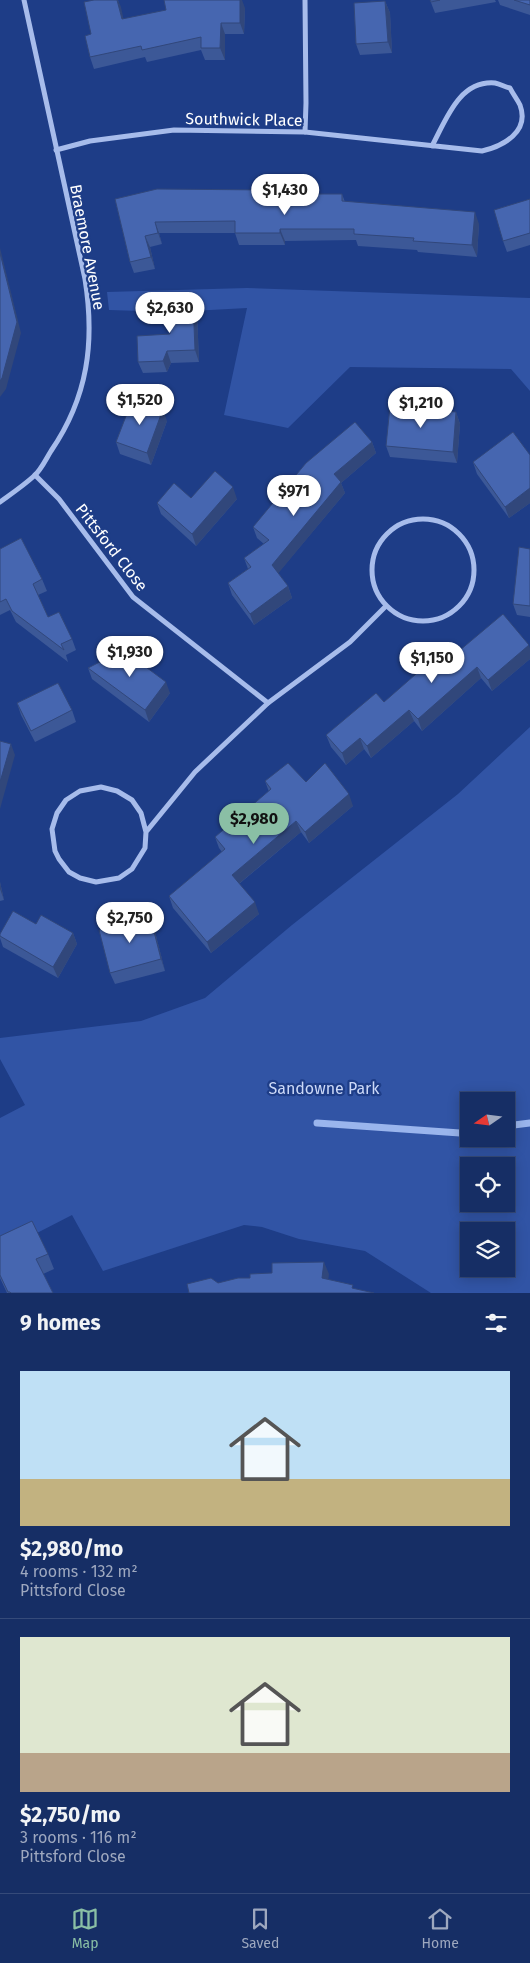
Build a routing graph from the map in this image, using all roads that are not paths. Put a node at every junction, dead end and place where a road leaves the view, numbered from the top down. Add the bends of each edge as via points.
1 (24, 0) edge
2 (305, 0) edge
3 (305, 132) junction
4 (432, 146) junction
5 (56, 150) junction
6 (35, 475) junction
7 (0, 502) edge
8 (386, 606) junction
9 (268, 703) junction
10 (146, 832) junction

1 - 5 street, Braemore Avenue
2 - 3 street
3 - 4 street, Southwick Place
3 - 5 street, Southwick Place via 174,130 90,141
4 - 4 street, Southwick Place via 459,98 475,86 495,83 510,88 521,107 522,123 513,138 482,151
5 - 6 street, Braemore Avenue via 85,279 90,341 83,384 64,432
6 - 7 street, Braemore Avenue
6 - 9 street, Pittsford Close via 59,499 133,597
8 - 8 street via 376,591 372,573 374,555 382,539 399,524 421,518 439,521 458,531 474,559 473,584 460,605 441,619 423,622 407,619
8 - 9 street via 350,642
9 - 10 street via 196,772
10 - 10 street via 145,848 132,868 119,878 96,882 70,872 59,859 52,829 66,800 80,791 101,787 117,790 132,800 141,813

